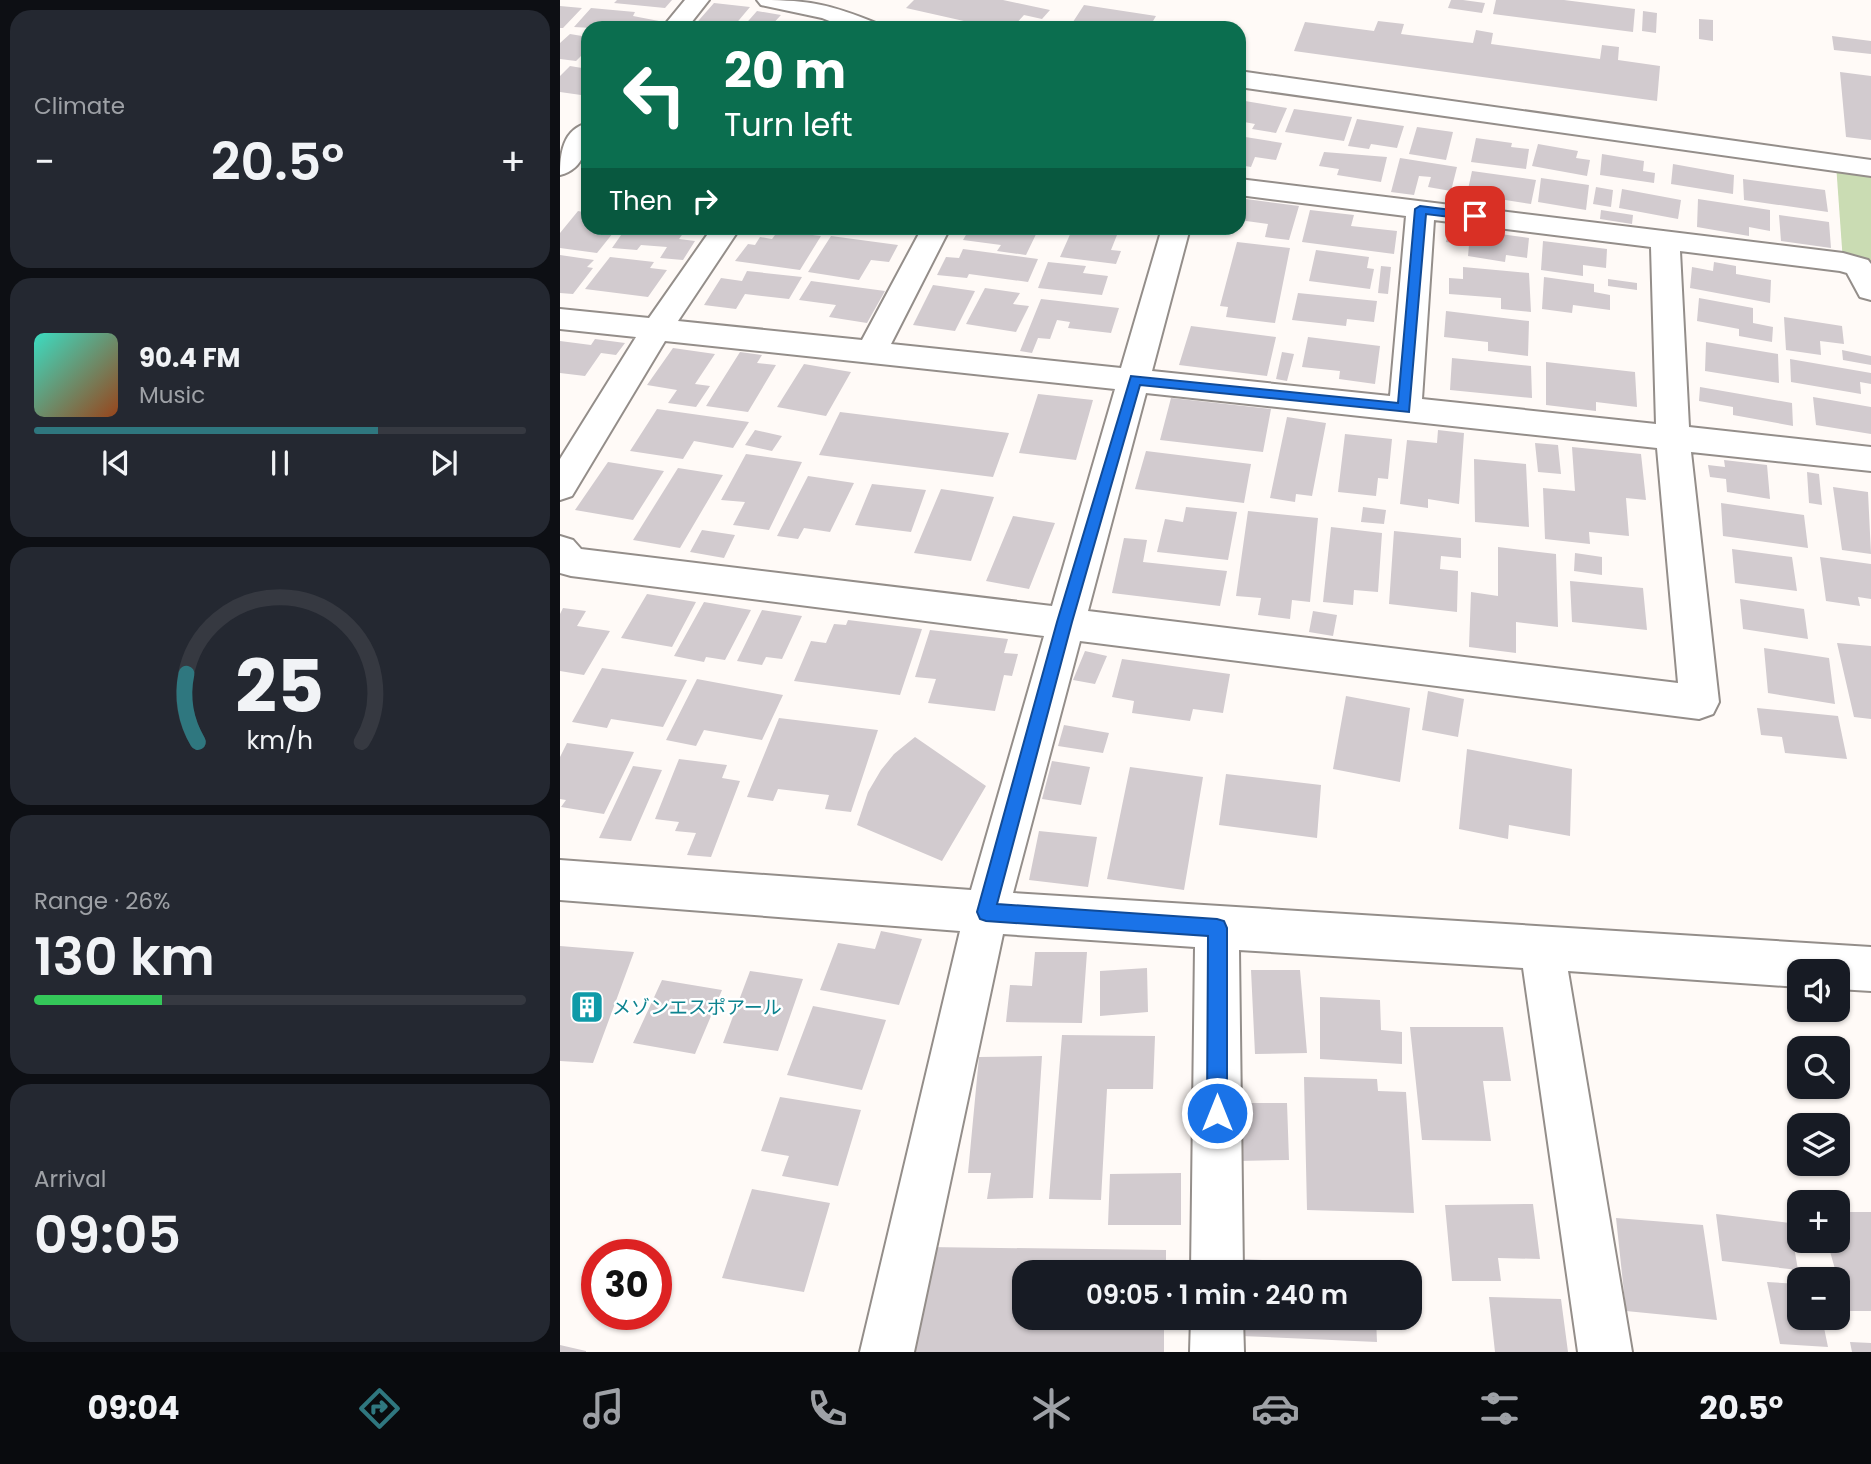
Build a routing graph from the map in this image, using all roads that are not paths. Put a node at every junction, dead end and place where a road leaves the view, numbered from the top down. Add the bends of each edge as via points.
1 (697, 0) edge
2 (769, 0) edge
3 (680, 21) edge
4 (860, 21) edge
5 (1246, 80) edge
6 (581, 126) edge
7 (560, 167) edge
8 (1871, 168) edge
9 (1246, 188) edge
10 (1420, 209) junction
11 (721, 235) edge
12 (932, 235) edge
13 (1174, 235) edge
14 (1665, 242) junction
15 (1871, 290) edge
16 (560, 319) edge
17 (657, 329) junction
18 (871, 352) junction
19 (1135, 380) junction
20 (1405, 409) junction
21 (1673, 438) junction
22 (570, 453) edge
23 (1871, 459) edge
24 (560, 487) edge
25 (560, 550) edge
26 (1064, 622) junction
27 (560, 880) edge
28 (986, 912) junction
29 (1217, 928) junction
30 (1542, 948) junction
31 (1871, 970) edge
32 (1217, 1260) edge
33 (1217, 1330) edge
34 (887, 1352) edge
35 (1217, 1352) edge
36 (1605, 1352) edge

1 - 3 street
2 - 4 street
5 - 8 street
6 - 7 street
9 - 10 street
10 - 14 street
10 - 20 street
11 - 17 street
12 - 18 street
13 - 19 street
14 - 15 street via 1843,262 1858,267
14 - 21 street
16 - 17 street
17 - 18 street
17 - 22 street
18 - 19 street
19 - 20 street
19 - 26 street
20 - 21 street
21 - 23 street
21 - 26 street via 1699,702
22 - 24 street
25 - 26 street via 572,562
26 - 28 street
27 - 28 street
28 - 29 street
28 - 34 street
29 - 30 street
29 - 32 street
30 - 31 street
30 - 36 street
33 - 35 street

